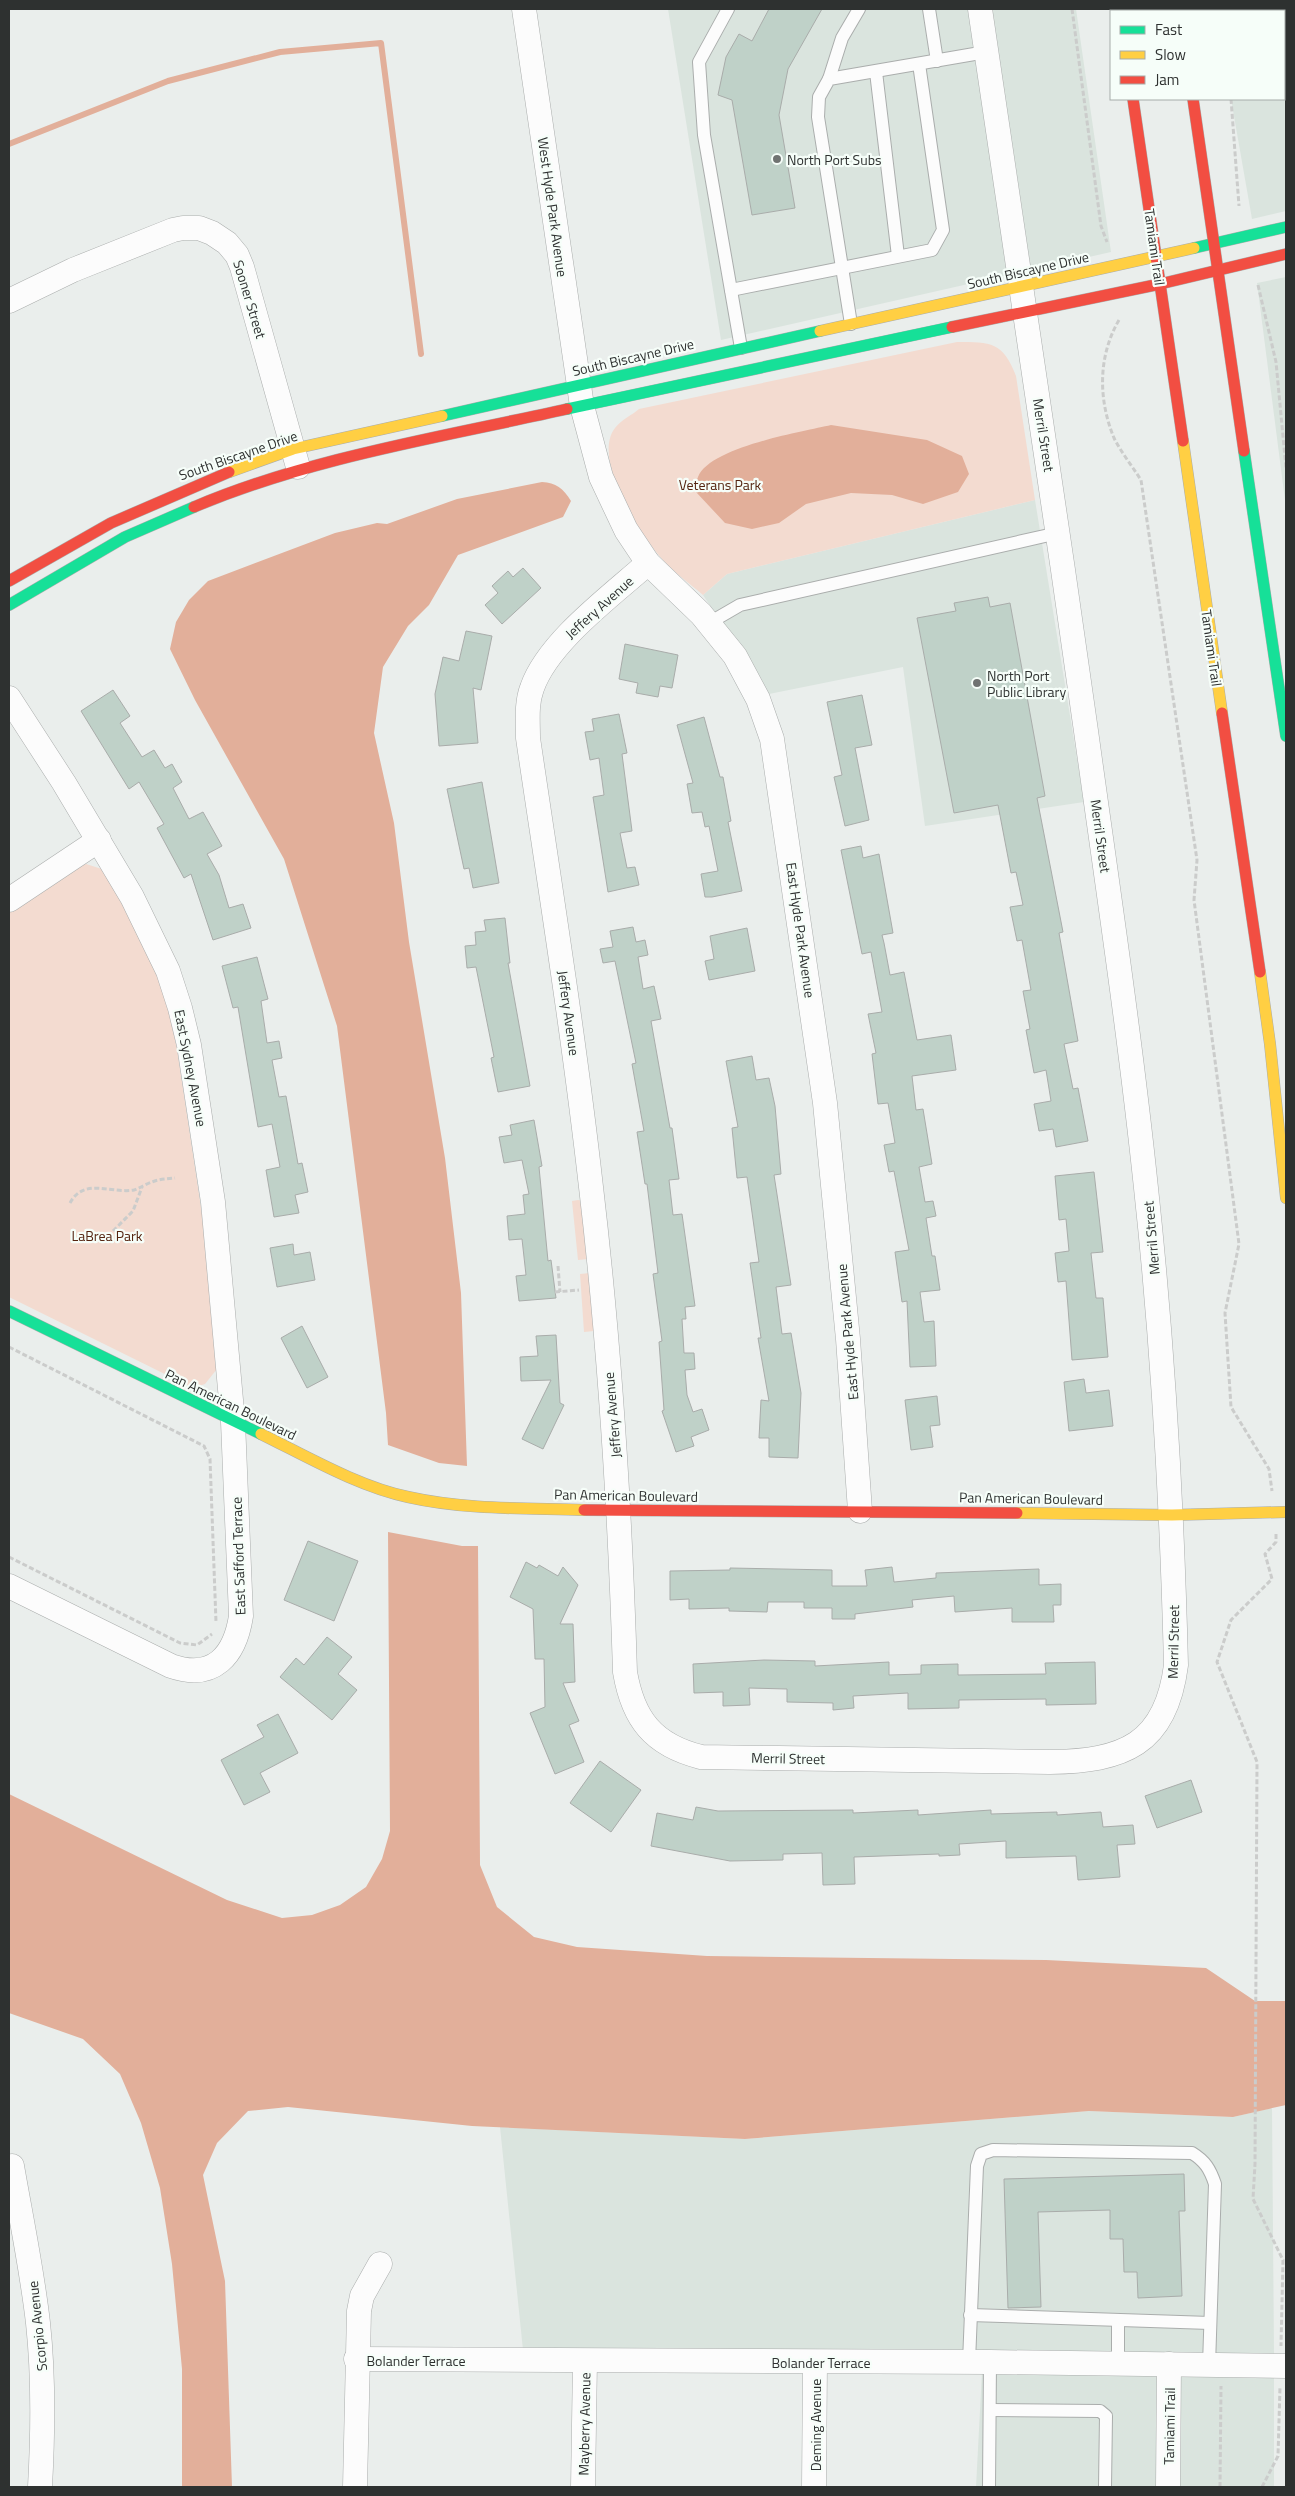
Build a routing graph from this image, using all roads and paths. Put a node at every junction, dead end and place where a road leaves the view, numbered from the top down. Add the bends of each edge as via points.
1 (524, 9) edge
2 (728, 9) edge
3 (859, 9) edge
4 (929, 9) edge
5 (980, 9) edge
6 (1072, 9) edge
7 (986, 52) junction
8 (937, 61) junction
9 (919, 64) junction
10 (876, 72) junction
11 (829, 79) junction
12 (1133, 100) edge
13 (1193, 100) edge
14 (1231, 100) edge
15 (1240, 206) dead end
16 (1286, 227) edge
17 (1214, 243) junction
18 (1108, 245) dead end
19 (1286, 254) edge
20 (898, 256) junction
21 (1156, 256) junction
22 (842, 267) junction
23 (1219, 270) junction
24 (1160, 284) junction
25 (1258, 285) dead end
26 (1022, 286) junction
27 (730, 290) junction
28 (9, 301) edge
29 (1025, 311) junction
30 (1119, 320) dead end
31 (851, 324) junction
32 (741, 348) junction
33 (581, 395) junction
34 (296, 459) junction
35 (1286, 468) edge
36 (1058, 533) junction
37 (648, 563) junction
38 (9, 582) edge
39 (9, 605) edge
40 (709, 623) junction
41 (9, 698) edge
42 (1286, 736) edge
43 (99, 840) junction
44 (9, 900) edge
45 (175, 1178) dead end
46 (142, 1187) junction
47 (1286, 1198) edge
48 (70, 1203) dead end
49 (113, 1231) dead end
50 (558, 1266) dead end
51 (579, 1290) dead end
52 (555, 1292) dead end
53 (560, 1292) junction
54 (9, 1311) edge
55 (9, 1348) edge
56 (233, 1422) junction
57 (620, 1511) junction
58 (860, 1511) junction
59 (1280, 1512) edge
60 (1172, 1515) junction
61 (9, 1558) edge
62 (9, 1586) edge
63 (12, 2166) dead end
64 (380, 2264) dead end
65 (970, 2315) junction
66 (1118, 2320) junction
67 (1210, 2323) junction
68 (356, 2360) junction
69 (584, 2362) junction
70 (815, 2362) junction
71 (980, 2362) junction
72 (1118, 2363) junction
73 (1169, 2364) junction
74 (1215, 2365) junction
75 (1283, 2366) edge
76 (990, 2410) junction
77 (40, 2487) edge
78 (355, 2487) edge
79 (584, 2487) edge
80 (814, 2487) edge
81 (989, 2487) edge
82 (1105, 2487) edge
83 (1168, 2487) edge
84 (1220, 2487) edge
85 (1262, 2487) edge

1 - 33 street, West Hyde Park Avenue
2 - 27 lane via 699,62 704,135
3 - 11 lane via 842,38
4 - 8 lane
5 - 7 street, Merril Street
6 - 18 path via 1101,226
7 - 8 lane
7 - 26 street, Merril Street
8 - 9 lane
9 - 10 lane
9 - 20 lane via 943,230 932,250
10 - 11 lane
10 - 20 lane
11 - 22 lane via 819,97 818,118
12 - 21 street, Tamiami Trail
13 - 17 street
14 - 15 path
16 - 17 street, South Biscayne Drive
17 - 21 street, South Biscayne Drive
17 - 23 street
19 - 23 street, South Biscayne Drive
20 - 22 lane
21 - 24 street, Tamiami Trail
21 - 26 street, South Biscayne Drive
22 - 27 lane
22 - 31 lane
23 - 24 street, South Biscayne Drive
23 - 42 street
24 - 29 street, South Biscayne Drive
24 - 47 street, Tamiami Trail via 1270,1044
25 - 35 path via 1276,362
26 - 29 street, Merril Street
26 - 31 street, South Biscayne Drive
27 - 32 lane
28 - 34 street, Sooner Street via 73,270 173,230 199,228 212,233 227,243 242,267
29 - 33 street, South Biscayne Drive
29 - 36 street, Merril Street
30 - 59 path via 1109,340 1101,380 1104,406 1114,438 1141,480 1198,860 1194,900 1239,1244 1225,1313 1231,1407 1269,1469
31 - 32 street, South Biscayne Drive
32 - 33 street, South Biscayne Drive
33 - 34 street, South Biscayne Drive
33 - 34 street, South Biscayne Drive
33 - 37 street, East Hyde Park Avenue via 601,477 626,530
34 - 38 street, South Biscayne Drive via 214,476 108,523
34 - 39 street, South Biscayne Drive via 230,492 125,537
36 - 40 lane via 740,605
36 - 60 street, Merril Street via 1147,1193
37 - 40 street, East Hyde Park Avenue
37 - 57 street, Jeffery Avenue via 555,647 532,688 527,713 592,1187
40 - 58 street, East Hyde Park Avenue via 734,656 758,699 777,764 825,1103 848,1339
41 - 43 street, East Sydney Avenue
43 - 44 street
43 - 56 street, East Sydney Avenue via 132,897 168,971 189,1045 213,1202
45 - 46 path via 154,1181
46 - 48 path via 88,1189 77,1193
46 - 49 path via 133,1211
50 - 53 path
51 - 53 path
52 - 53 path
54 - 56 street, Pan American Boulevard
55 - 61 path via 204,1446 210,1459 216,1628 202,1643 191,1646 180,1643
56 - 57 street, Pan American Boulevard via 342,1474 406,1497 467,1506
56 - 62 street, East Safford Terrace via 242,1605 238,1635 221,1661 196,1670 178,1668
57 - 58 street, Pan American Boulevard
57 - 60 street, Merril Street via 626,1678 636,1711 647,1728 678,1750 702,1757 1050,1762 1085,1761 1121,1753 1141,1740 1160,1716 1176,1665
58 - 60 street, Pan American Boulevard
59 - 60 street, Pan American Boulevard
59 - 75 path via 1276,1542 1265,1554 1272,1579 1231,1620 1217,1662 1257,1762 1253,2199 1284,2260
63 - 77 street, Scorpio Avenue via 38,2324 42,2390
64 - 68 street via 362,2296
65 - 66 lane
65 - 67 lane via 976,2166 981,2154 993,2150 1192,2153 1210,2169 1215,2184
65 - 71 lane
66 - 67 lane
66 - 72 lane
67 - 74 lane
68 - 69 street, Bolander Terrace
68 - 78 street
69 - 70 street, Bolander Terrace
69 - 79 street, Mayberry Avenue
70 - 71 street, Bolander Terrace
70 - 80 street, Deming Avenue
71 - 72 street, Bolander Terrace
71 - 76 lane
72 - 73 street, Bolander Terrace
73 - 74 street, Bolander Terrace
73 - 83 street, Tamiami Trail
74 - 75 street, Bolander Terrace
74 - 84 path
75 - 85 path via 1278,2456
76 - 81 lane
76 - 82 lane via 1100,2411 1106,2416

